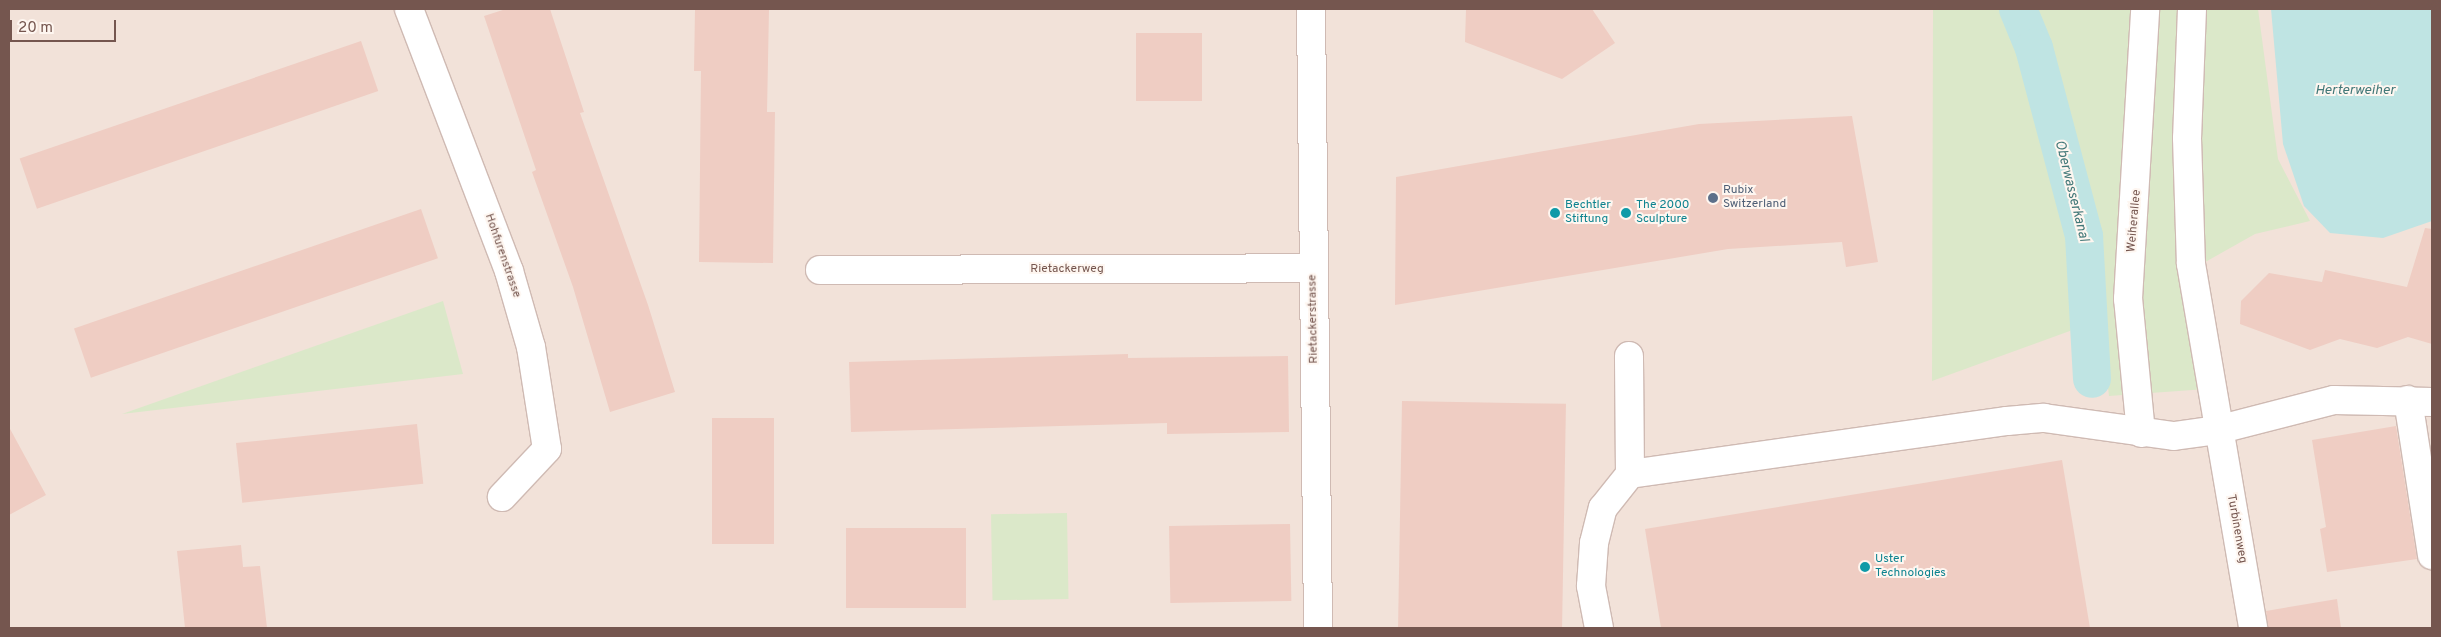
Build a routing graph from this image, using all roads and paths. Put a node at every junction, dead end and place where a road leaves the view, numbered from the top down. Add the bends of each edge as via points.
1 (409, 9) edge
2 (1310, 9) edge
3 (2145, 9) edge
4 (2192, 9) edge
5 (1314, 268) junction
6 (820, 270) dead end
7 (1629, 356) dead end
8 (2420, 401) edge
9 (2217, 430) junction
10 (2141, 434) junction
11 (1630, 474) junction
12 (502, 497) dead end
13 (2432, 555) edge
14 (1318, 628) edge
15 (1599, 628) edge
16 (2253, 628) edge

1 - 12 street, Hohfurenstrasse via 509,271 531,347 547,449
2 - 5 street, Rietackerstrasse
3 - 10 street, Weiherallee via 2139,162 2128,299
4 - 9 street via 2188,138 2191,264
5 - 6 street, Rietackerweg
5 - 14 street, Rietackerstrasse
7 - 11 street
8 - 9 street via 2334,400
8 - 13 street
9 - 10 street via 2174,436
9 - 16 street, Turbinenweg
10 - 11 street via 2044,418
11 - 15 street via 1603,508 1594,543 1591,586

